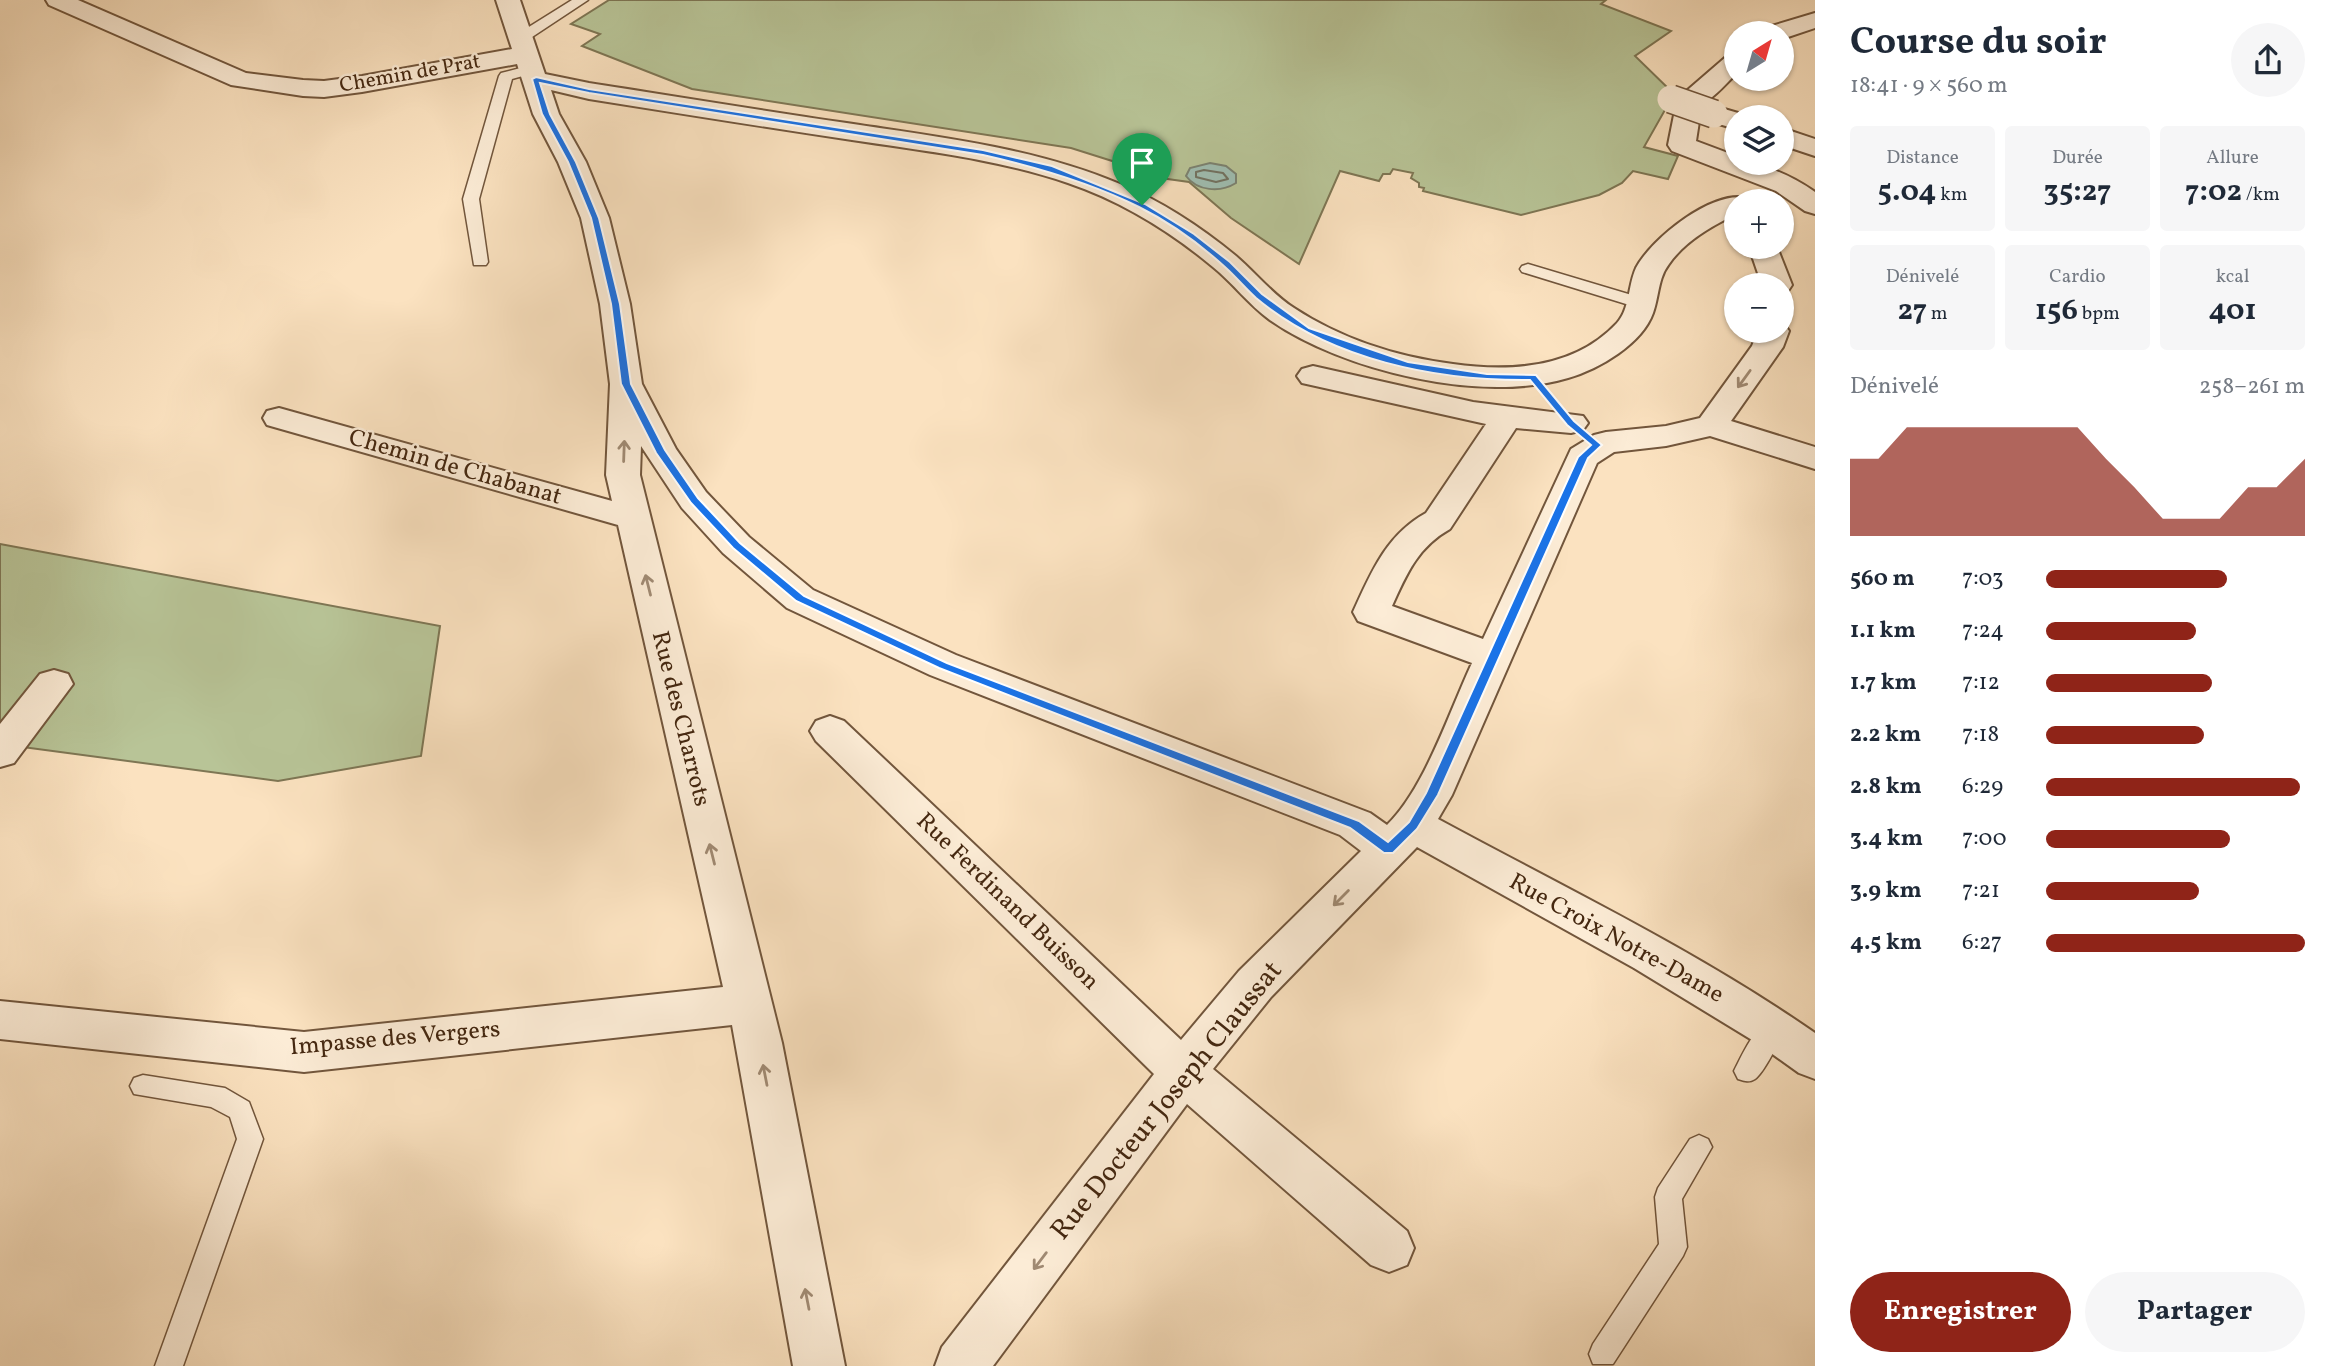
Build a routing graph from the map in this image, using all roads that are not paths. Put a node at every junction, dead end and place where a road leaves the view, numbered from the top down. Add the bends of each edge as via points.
1 (58, 0) edge
2 (508, 0) edge
3 (581, 0) edge
4 (1815, 20) edge
5 (1794, 27) edge
6 (529, 60) junction
7 (1724, 71) edge
8 (1684, 105) junction
9 (1724, 117) edge
10 (1794, 140) edge
11 (1815, 148) edge
12 (1815, 174) edge
13 (1786, 185) junction
14 (1776, 189) edge
15 (1815, 205) edge
16 (1724, 209) edge
17 (480, 262) dead end
18 (1528, 269) dead end
19 (1639, 303) junction
20 (1768, 343) edge
21 (1313, 376) dead end
22 (1533, 377) junction
23 (626, 384) junction
24 (1507, 417) junction
25 (279, 418) dead end
26 (1711, 426) junction
27 (1584, 442) junction
28 (1815, 458) edge
29 (632, 518) junction
30 (1494, 657) junction
31 (54, 684) dead end
32 (830, 731) dead end
33 (0, 752) edge
34 (1401, 837) junction
35 (748, 1004) junction
36 (0, 1020) edge
37 (1773, 1029) junction
38 (1815, 1059) edge
39 (1747, 1071) dead end
40 (1183, 1072) junction
41 (142, 1086) dead end
42 (1699, 1147) dead end
43 (1389, 1248) dead end
44 (1603, 1354) dead end
45 (169, 1366) edge
46 (819, 1366) edge
47 (961, 1366) edge

1 - 6 street, Chemin de Prat via 240,80 324,89 474,62
2 - 6 street, Rue des Charrots
3 - 6 lane
4 - 5 street
6 - 17 lane via 506,76 471,199
6 - 22 street, Chemin de Prat via 602,93 983,152 1049,168 1142,205 1182,230 1305,330 1407,365 1487,377
6 - 23 street, Rue des Charrots via 546,114 595,218 615,304
7 - 8 street
8 - 9 street, bridge
8 - 13 street via 1682,145
10 - 11 street
12 - 13 street
13 - 14 street
13 - 15 street
16 - 19 street via 1713,213 1652,265
18 - 19 lane
19 - 22 street, Chemin de Prat via 1632,325 1573,367
20 -> 26 street
21 - 24 street
22 - 27 street
29 -> 23 street, Rue des Charrots via 623,475
23 - 34 street, Rue Croix Notre-Dame via 660,451 694,500 736,545 800,599 943,665 1354,824
24 - 27 street
24 - 30 street via 1438,521 1422,528 1402,547 1371,612
25 - 29 street, Chemin de Chabanat
26 - 27 street via 1666,436
26 - 28 street
27 - 30 street, Rue Docteur Joseph Claussat
35 -> 29 street, Rue des Charrots
30 - 34 street, Rue Docteur Joseph Claussat via 1432,795
31 - 33 street
32 - 40 street, Rue Ferdinand Buisson
34 - 37 street, Rue Croix Notre-Dame via 1650,955
34 -> 40 street, Rue Docteur Joseph Claussat via 1255,984
35 - 36 street, Impasse des Vergers via 304,1052
46 -> 35 street, Rue des Charrots
37 - 38 street, Rue Croix Notre-Dame
37 - 39 lane
40 - 43 street, Rue Ferdinand Buisson
40 -> 47 street, Rue Docteur Joseph Claussat
41 - 45 lane via 216,1096 240,1110 250,1139
42 - 44 lane via 1668,1197 1672,1247

